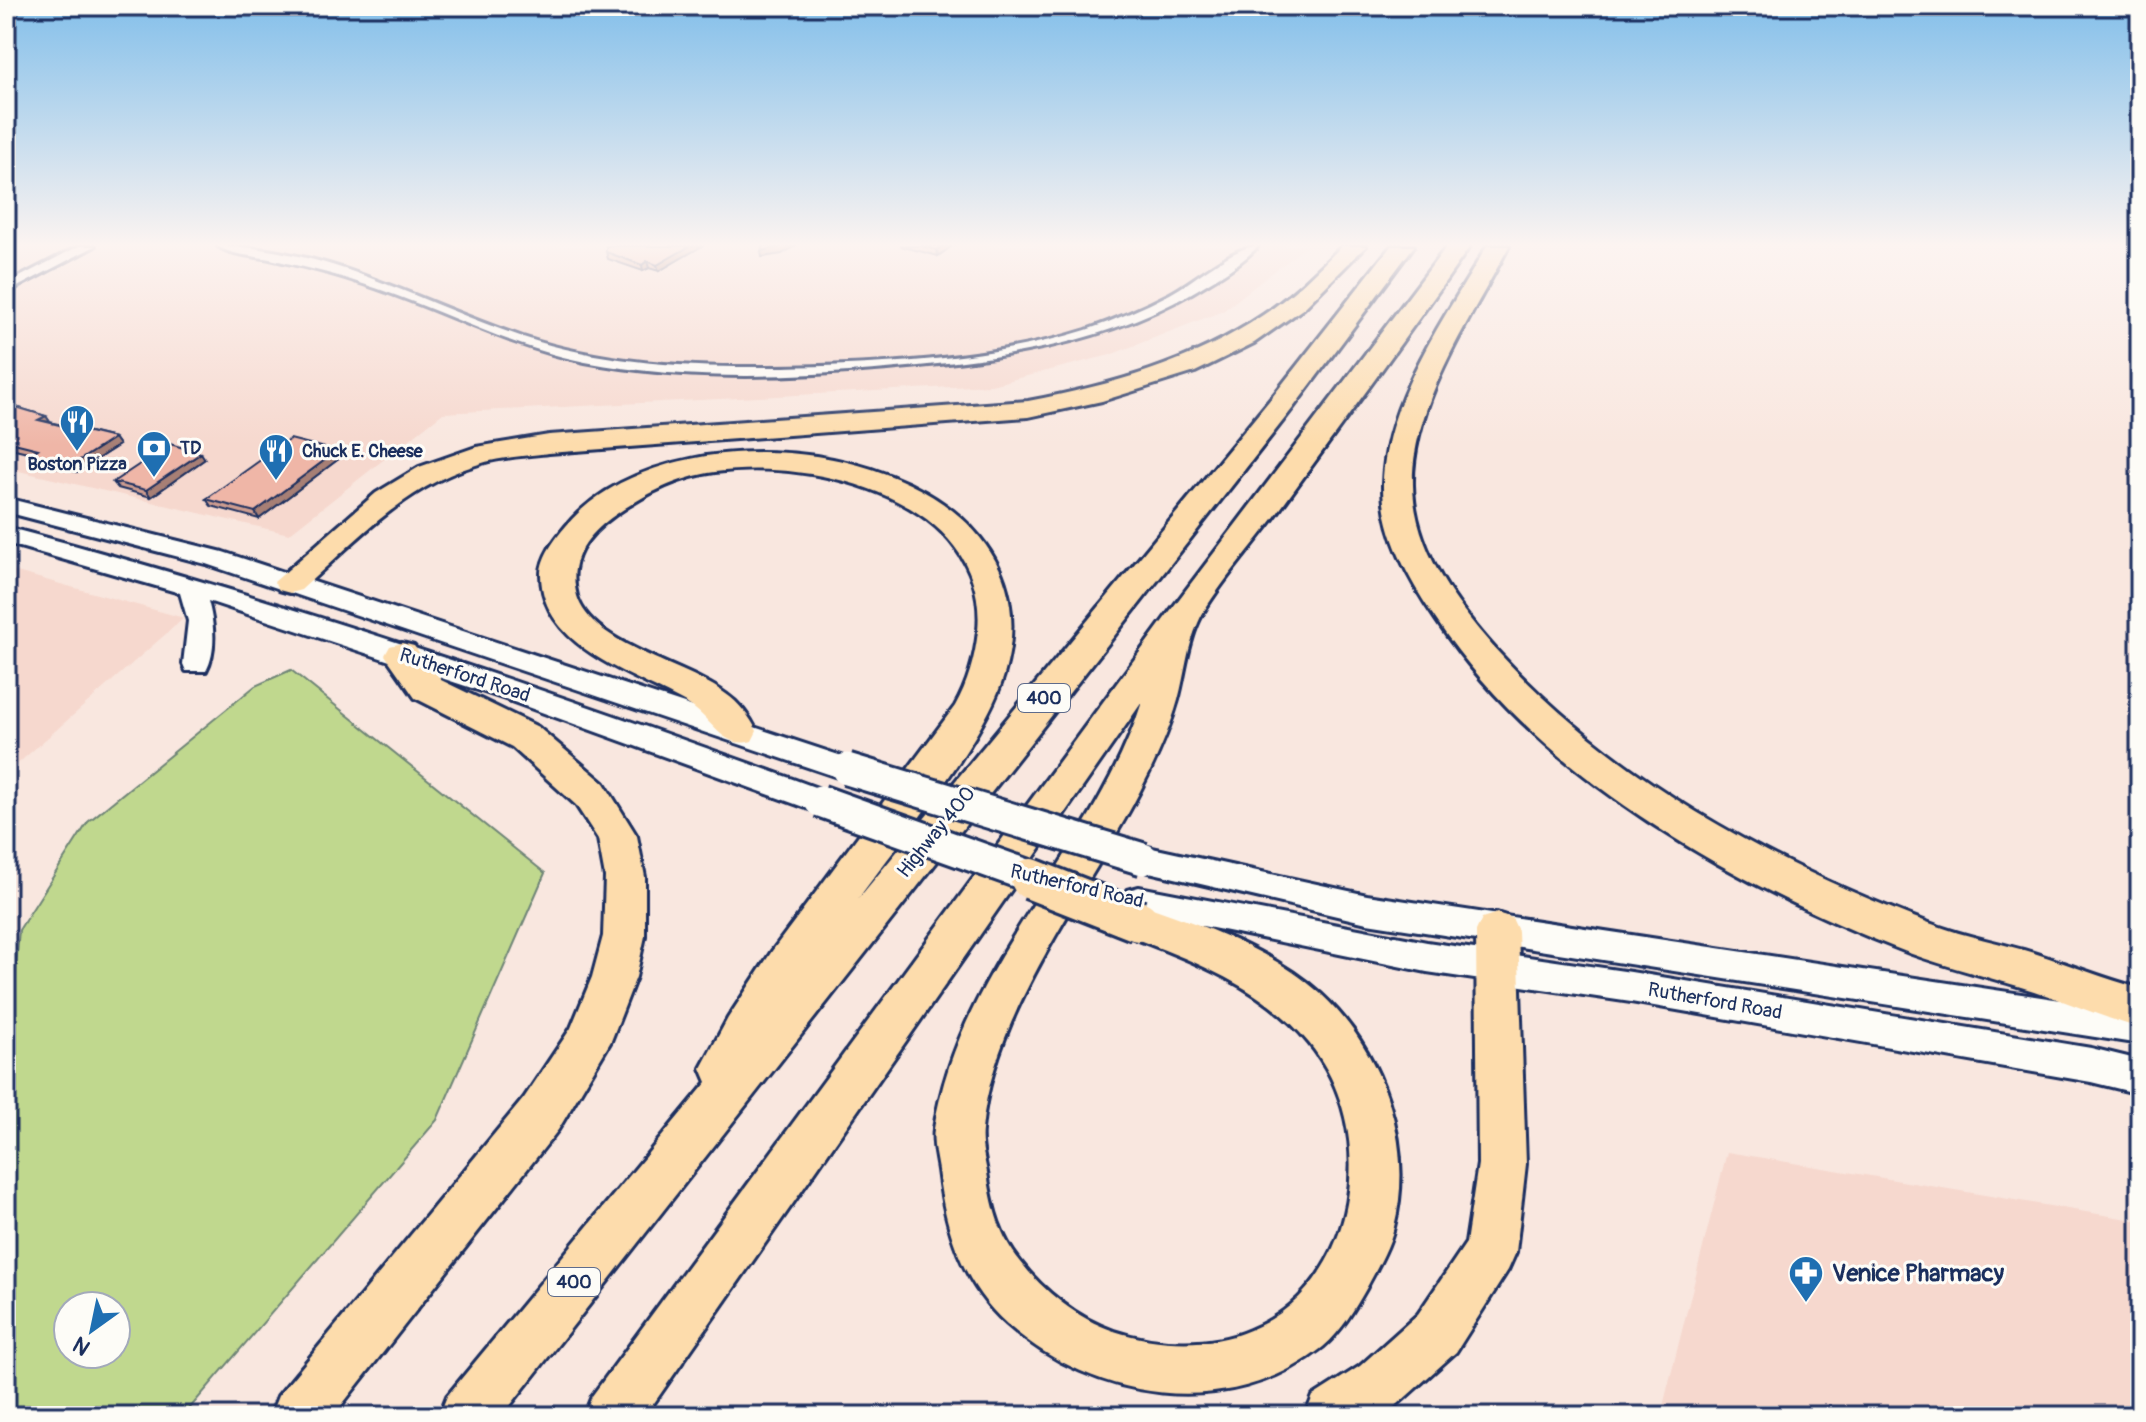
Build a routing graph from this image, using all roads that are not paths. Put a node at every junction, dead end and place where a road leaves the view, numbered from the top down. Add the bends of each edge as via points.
1 (450, 312) edge
2 (1138, 312) edge
3 (1281, 312) edge
4 (1352, 312) edge
5 (1410, 312) edge
6 (1463, 312) edge
7 (6, 505) edge
8 (6, 535) edge
9 (290, 582) junction
10 (191, 587) junction
11 (269, 611) junction
12 (1182, 619) junction
13 (402, 655) junction
14 (196, 664) dead end
15 (739, 731) junction
16 (1031, 879) joint
17 (1138, 911) junction
18 (1498, 949) junction
19 (2140, 1008) edge
20 (2140, 1028) edge
21 (2140, 1077) edge
22 (682, 1147) junction
23 (298, 1416) edge
24 (467, 1416) edge
25 (612, 1416) edge
26 (1333, 1416) edge

1 - 2 street via 539,346 607,362 774,371 981,356 1091,332
3 - 9 highway via 1224,350 1166,375 1090,398 1028,409 549,444 475,455 413,482
4 - 22 highway, Highway 400 / 400
5 - 12 highway
6 - 19 highway via 1411,412 1398,487 1417,557 1442,607 1489,666 1611,775 1697,831 1832,901 1926,940
7 - 9 main road, Rutherford Road
8 - 10 main road, Rutherford Road
9 - 11 main road
9 - 15 main road, Rutherford Road
10 - 11 main road, Rutherford Road
10 - 14 main road via 201,621
11 - 13 main road, Rutherford Road
12 - 17 highway via 1146,741 984,1034 957,1131 968,1218 993,1272 1035,1317 1101,1357 1167,1370 1238,1365 1304,1328 1339,1285 1368,1231 1378,1169 1373,1124 1333,1040 1303,1007 1248,968
12 - 25 highway
13 - 16 main road, Rutherford Road, bridge
13 - 23 highway via 428,689 525,737 590,794 617,836 625,877 624,936 588,1041 541,1114
15 - 18 main road, Rutherford Road, bridge via 1143,859 1367,909
15 - 22 highway via 714,703 605,647 568,614 557,574 575,532 611,501 656,479 706,464 756,459 804,462 857,474 912,498 959,528 991,581 995,636 982,689 752,1017
16 - 17 highway, bridge
17 - 18 main road, Rutherford Road via 1427,957
18 - 20 main road, Rutherford Road via 1870,984
18 - 21 main road, Rutherford Road
18 - 26 highway via 1502,1164 1490,1252 1437,1333 1379,1385
22 - 24 highway, Highway 400 / 400

